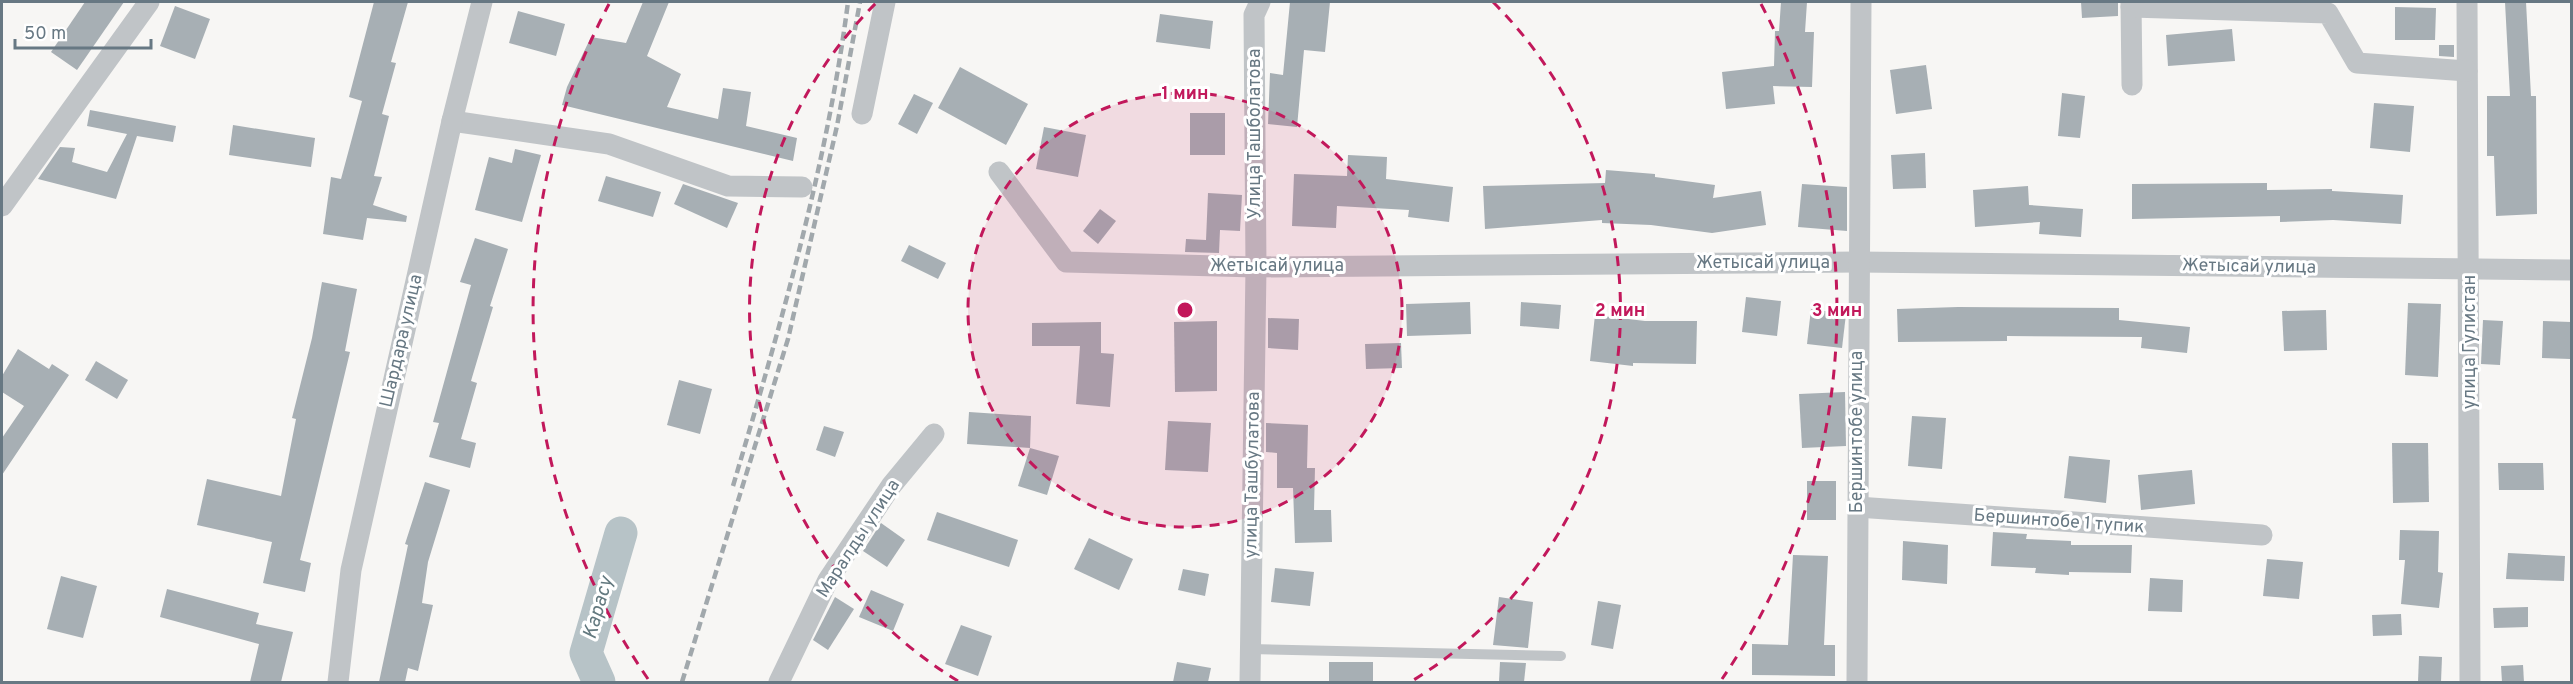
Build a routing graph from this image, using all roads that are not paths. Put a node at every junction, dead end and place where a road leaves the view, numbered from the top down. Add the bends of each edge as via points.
1 (149, 2) edge
2 (482, 2) edge
3 (885, 2) edge
4 (1260, 2) edge
5 (1861, 2) edge
6 (2468, 2) edge
7 (2131, 4) edge
8 (2467, 71) junction
9 (2132, 85) dead end
10 (862, 114) dead end
11 (452, 121) junction
12 (999, 172) dead end
13 (802, 187) dead end
14 (2, 206) edge
15 (1858, 262) junction
16 (1256, 267) junction
17 (2470, 269) junction
18 (2571, 270) edge
19 (934, 434) dead end
20 (1857, 507) junction
21 (2262, 535) dead end
22 (1250, 649) junction
23 (1561, 656) dead end
24 (338, 682) edge
25 (778, 682) edge
26 (1250, 682) edge
27 (1857, 682) edge
28 (2470, 682) edge

1 - 14 street
2 - 11 street, Шардара улица
3 - 10 street
4 - 16 street, Улица Ташболатова via 1254,15
5 - 15 street, Бершинтобе улица
6 - 8 street, улица Гулистан
7 - 8 street via 2328,13 2357,63
7 - 9 street
8 - 17 street, улица Гулистан
11 - 13 street via 609,144 728,186
11 - 24 street, Шардара улица via 351,570
12 - 16 street, Жетысай улица via 1066,262
15 - 16 street, Жетысай улица
15 - 17 street, Жетысай улица
15 - 20 street, Бершинтобе улица
16 - 22 street, улица Ташбулатова
17 - 18 street, Жетысай улица
17 - 28 street, улица Гулистан
19 - 25 street, Маралды улица via 891,486 828,580
20 - 21 street, Бершинтобе 1 тупик
20 - 27 street, Бершинтобе улица
22 - 23 lane
22 - 26 street, улица Ташбулатова

